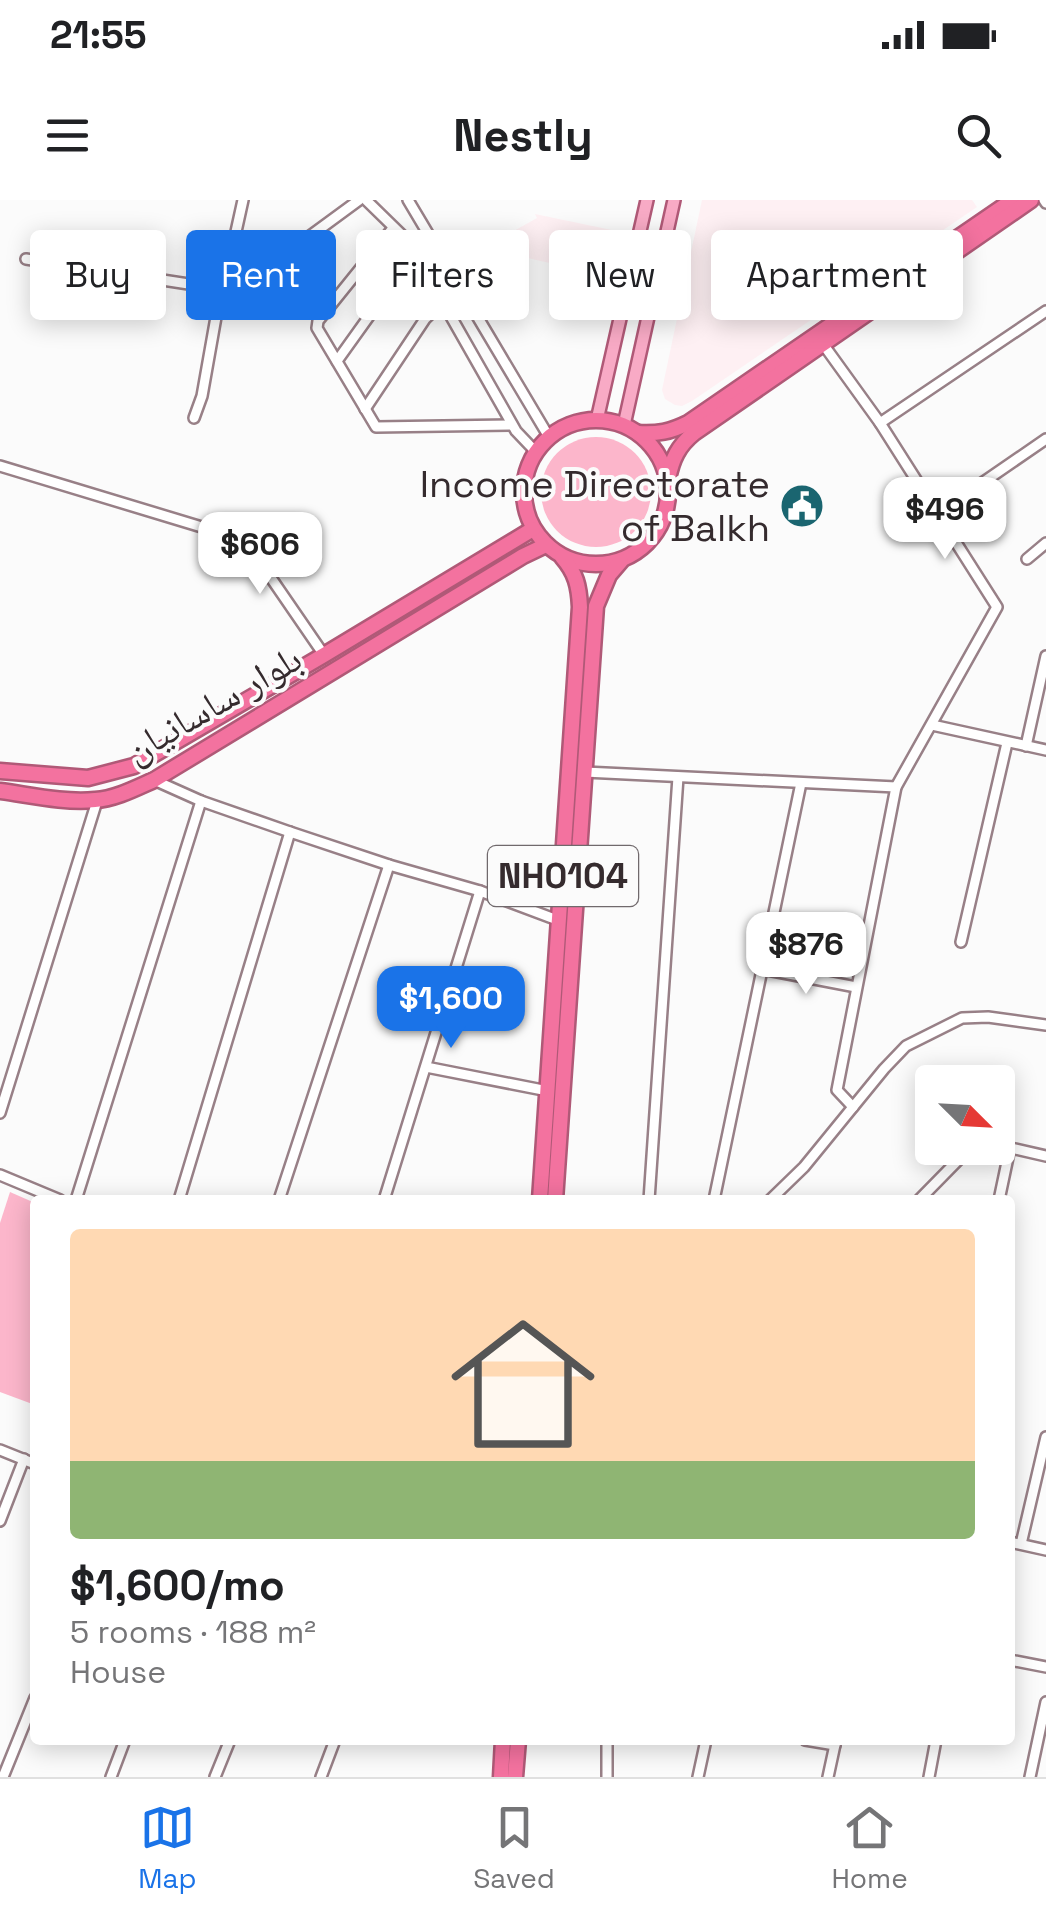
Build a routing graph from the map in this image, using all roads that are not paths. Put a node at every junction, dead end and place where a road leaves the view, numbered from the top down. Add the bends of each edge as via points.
1 (243, 200) edge
2 (363, 200) edge
3 (408, 200) edge
4 (647, 200) edge
5 (674, 200) edge
6 (1013, 200) edge
7 (1031, 200) edge
8 (393, 228) junction
9 (236, 230) edge
10 (320, 230) edge
11 (395, 230) edge
12 (26, 259) dead end
13 (186, 284) edge
14 (1046, 310) edge
15 (215, 320) edge
16 (366, 320) edge
17 (424, 320) edge
18 (452, 320) edge
19 (823, 344) junction
20 (337, 361) junction
21 (749, 388) junction
22 (366, 410) junction
23 (194, 418) dead end
24 (597, 420) junction
25 (880, 423) junction
26 (512, 425) junction
27 (631, 429) junction
28 (550, 437) junction
29 (1046, 439) edge
30 (536, 452) junction
31 (0, 466) edge
32 (668, 479) junction
33 (937, 514) junction
34 (533, 529) junction
35 (1046, 543) edge
36 (546, 545) junction
37 (562, 556) junction
38 (1026, 559) dead end
39 (621, 561) junction
40 (324, 655) junction
41 (1046, 656) edge
42 (932, 725) junction
43 (1007, 743) junction
44 (1026, 746) junction
45 (1046, 750) edge
46 (0, 771) edge
47 (586, 772) junction
48 (678, 777) junction
49 (154, 780) junction
50 (801, 782) junction
51 (896, 787) junction
52 (0, 791) edge
53 (97, 800) junction
54 (202, 801) junction
55 (290, 832) junction
56 (389, 866) junction
57 (480, 891) junction
58 (560, 921) junction
59 (961, 942) dead end
60 (762, 969) junction
61 (856, 987) junction
62 (1046, 1025) edge
63 (426, 1066) junction
64 (548, 1091) junction
65 (853, 1108) junction
66 (0, 1113) edge
67 (1015, 1149) edge
68 (1046, 1156) edge
69 (953, 1165) edge
70 (1006, 1165) edge
71 (0, 1176) edge
72 (48, 1195) edge
73 (78, 1195) edge
74 (181, 1195) edge
75 (281, 1195) edge
76 (386, 1195) edge
77 (540, 1195) edge
78 (555, 1195) edge
79 (649, 1195) edge
80 (715, 1195) edge
81 (775, 1195) edge
82 (924, 1195) edge
83 (1000, 1195) edge
84 (1046, 1437) edge
85 (0, 1450) edge
86 (24, 1459) junction
87 (30, 1462) edge
88 (0, 1521) edge
89 (1016, 1543) edge
90 (1046, 1550) edge
91 (1015, 1661) edge
92 (1046, 1667) edge
93 (1046, 1702) edge
94 (30, 1710) edge
95 (124, 1745) edge
96 (228, 1745) edge
97 (334, 1745) edge
98 (504, 1745) edge
99 (518, 1745) edge
100 (607, 1745) edge
101 (705, 1745) edge
102 (835, 1745) edge
103 (935, 1745) edge
104 (3, 1777) edge
105 (111, 1777) edge
106 (215, 1777) edge
107 (322, 1777) edge
108 (501, 1777) edge
109 (516, 1777) edge
110 (607, 1777) edge
111 (698, 1777) edge
112 (828, 1777) edge
113 (929, 1777) edge
114 (1030, 1777) edge

1 - 9 street
2 - 8 street
2 - 10 street
3 - 28 street
4 - 24 main road
5 - 27 main road
6 - 21 highway, NH0104
7 - 19 highway, NH0104
8 - 11 street
8 - 20 street via 318,321
12 - 13 street
14 - 25 street
15 - 23 street
16 - 20 street
17 - 22 street
18 - 26 street
19 - 21 highway, NH0104
19 - 25 street
20 - 22 street
21 - 27 highway, NH0104 via 671,432
21 - 32 highway, NH0104 via 682,443
22 - 26 street via 376,427
24 - 27 highway, NH0104
24 - 28 highway
25 - 33 street
26 - 30 street
27 - 32 highway via 652,446
28 - 30 highway
29 - 33 street
30 - 34 highway via 524,482
31 - 40 street via 206,528 256,556
32 - 39 highway, NH0104 via 664,519 654,537
33 - 42 street via 998,607
34 - 36 highway
34 - 40 highway, بلوار ساسانیان
35 - 38 street
36 - 37 highway
36 - 49 highway, بلوار ساسانیان
37 - 39 highway via 581,564
37 - 58 highway, NH0104 via 579,586 580,607
39 - 47 highway, NH0104 via 596,606
40 - 46 highway, بلوار ساسانیان via 134,766 88,778
41 - 44 street
42 - 43 street
42 - 51 street
43 - 44 street
43 - 59 street
44 - 45 street
47 - 48 street
47 - 78 highway, NH0104
48 - 50 street
48 - 79 street
49 - 53 highway, بلوار ساسانیان
49 - 54 street
50 - 51 street
50 - 60 street
51 - 61 street
52 - 53 highway, بلوار ساسانیان
53 - 66 street
54 - 55 street
54 - 73 street
55 - 56 street
55 - 74 street
56 - 57 street
56 - 75 street
57 - 58 street
57 - 63 street
58 - 64 highway, NH0104
60 - 61 street
60 - 80 street
61 - 65 street via 837,1090
62 - 65 street via 962,1018 906,1046
63 - 64 street
63 - 76 street
64 - 77 highway, NH0104
65 - 81 street
67 - 68 street
69 - 82 street
70 - 83 street
71 - 72 street
84 - 89 street
85 - 86 street
86 - 87 street
86 - 88 street
89 - 90 street
91 - 92 street
93 - 114 street
94 - 104 street
95 - 105 street
96 - 106 street
97 - 107 street
98 - 108 highway
99 - 109 highway
100 - 110 street
101 - 111 street
102 - 112 street
103 - 113 street

